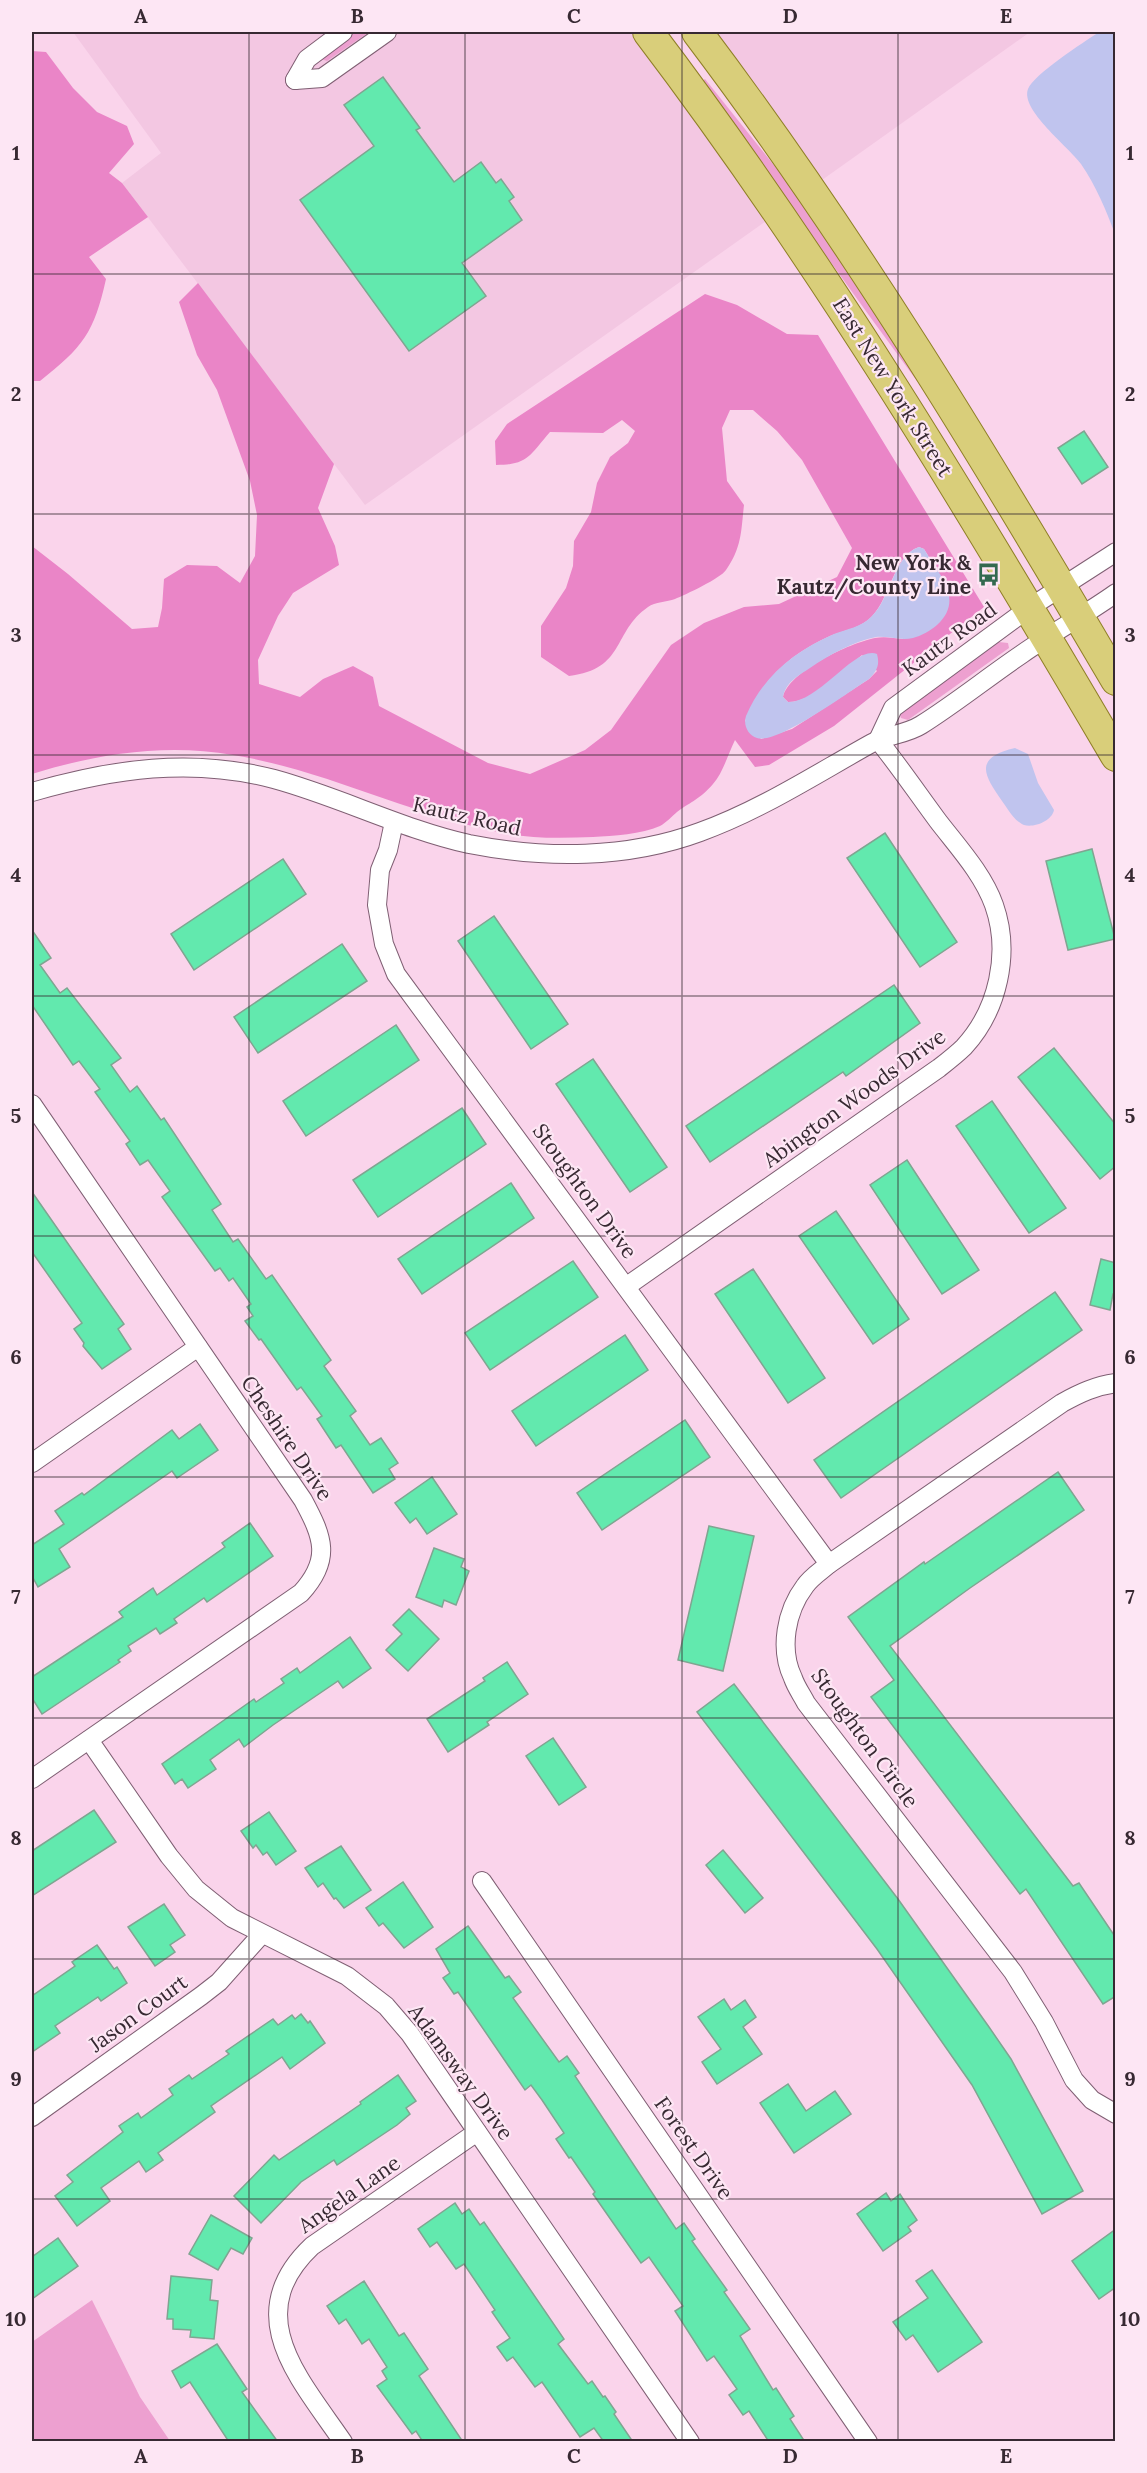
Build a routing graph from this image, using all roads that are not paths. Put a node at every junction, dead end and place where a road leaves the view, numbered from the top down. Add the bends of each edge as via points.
1 (343, 32) edge
2 (387, 32) edge
3 (648, 32) edge
4 (697, 32) edge
5 (1116, 552) edge
6 (1061, 589) junction
7 (1116, 593) edge
8 (1029, 608) junction
9 (1079, 619) junction
10 (1046, 637) junction
11 (1116, 680) edge
12 (878, 740) junction
13 (1116, 756) edge
14 (32, 792) edge
15 (394, 822) junction
16 (32, 1104) edge
17 (627, 1286) junction
18 (198, 1347) junction
19 (1116, 1383) edge
20 (32, 1463) edge
21 (829, 1564) junction
22 (89, 1740) junction
23 (32, 1779) edge
24 (482, 1881) dead end
25 (261, 1935) junction
26 (1116, 2114) edge
27 (32, 2117) edge
28 (477, 2132) junction
29 (343, 2442) edge
30 (690, 2442) edge
31 (868, 2442) edge

1 - 2 street via 307,59 295,80 322,78
3 - 8 main road, East New York Street via 820,272
4 - 6 main road, East New York Street via 845,240
5 - 6 street, Kautz Road
6 - 8 street, Kautz Road
6 - 9 main road, East New York Street
7 - 9 street, Kautz Road
8 - 10 main road, East New York Street
8 - 12 street, Kautz Road via 893,708
9 - 10 street, Kautz Road
9 - 11 main road, East New York Street
10 - 12 street, Kautz Road via 918,727
10 - 13 main road, East New York Street
12 - 15 street, Kautz Road via 731,819 654,846 601,853 525,853 467,843
12 - 17 street, Abington Woods Drive via 979,876 994,905 1001,938 1000,976 992,1002 978,1030 939,1068
14 - 15 street, Kautz Road via 88,776 143,768 204,767 273,779
15 - 17 street, Stoughton Drive via 380,870 377,905 384,944 396,974
16 - 18 street, Cheshire Drive
17 - 21 street, Stoughton Drive
18 - 20 street
18 - 22 street, Cheshire Drive via 303,1500 316,1524 322,1558 315,1578 301,1593
19 - 21 street, Stoughton Circle via 1092,1388 1062,1403
21 - 26 street, Stoughton Circle via 806,1583 793,1602 786,1645 792,1677 807,1703 1013,1972 1074,2080 1092,2100
22 - 23 street, Cheshire Drive
22 - 25 street, Adamsway Drive via 183,1874 215,1905
24 - 31 street, Forest Drive
25 - 27 street, Jason Court via 219,1982
25 - 28 street, Adamsway Drive via 347,1976 386,2007 410,2034
28 - 29 street, Angela Lane via 312,2246 292,2270 278,2302 280,2336 287,2358
28 - 30 street, Adamsway Drive

